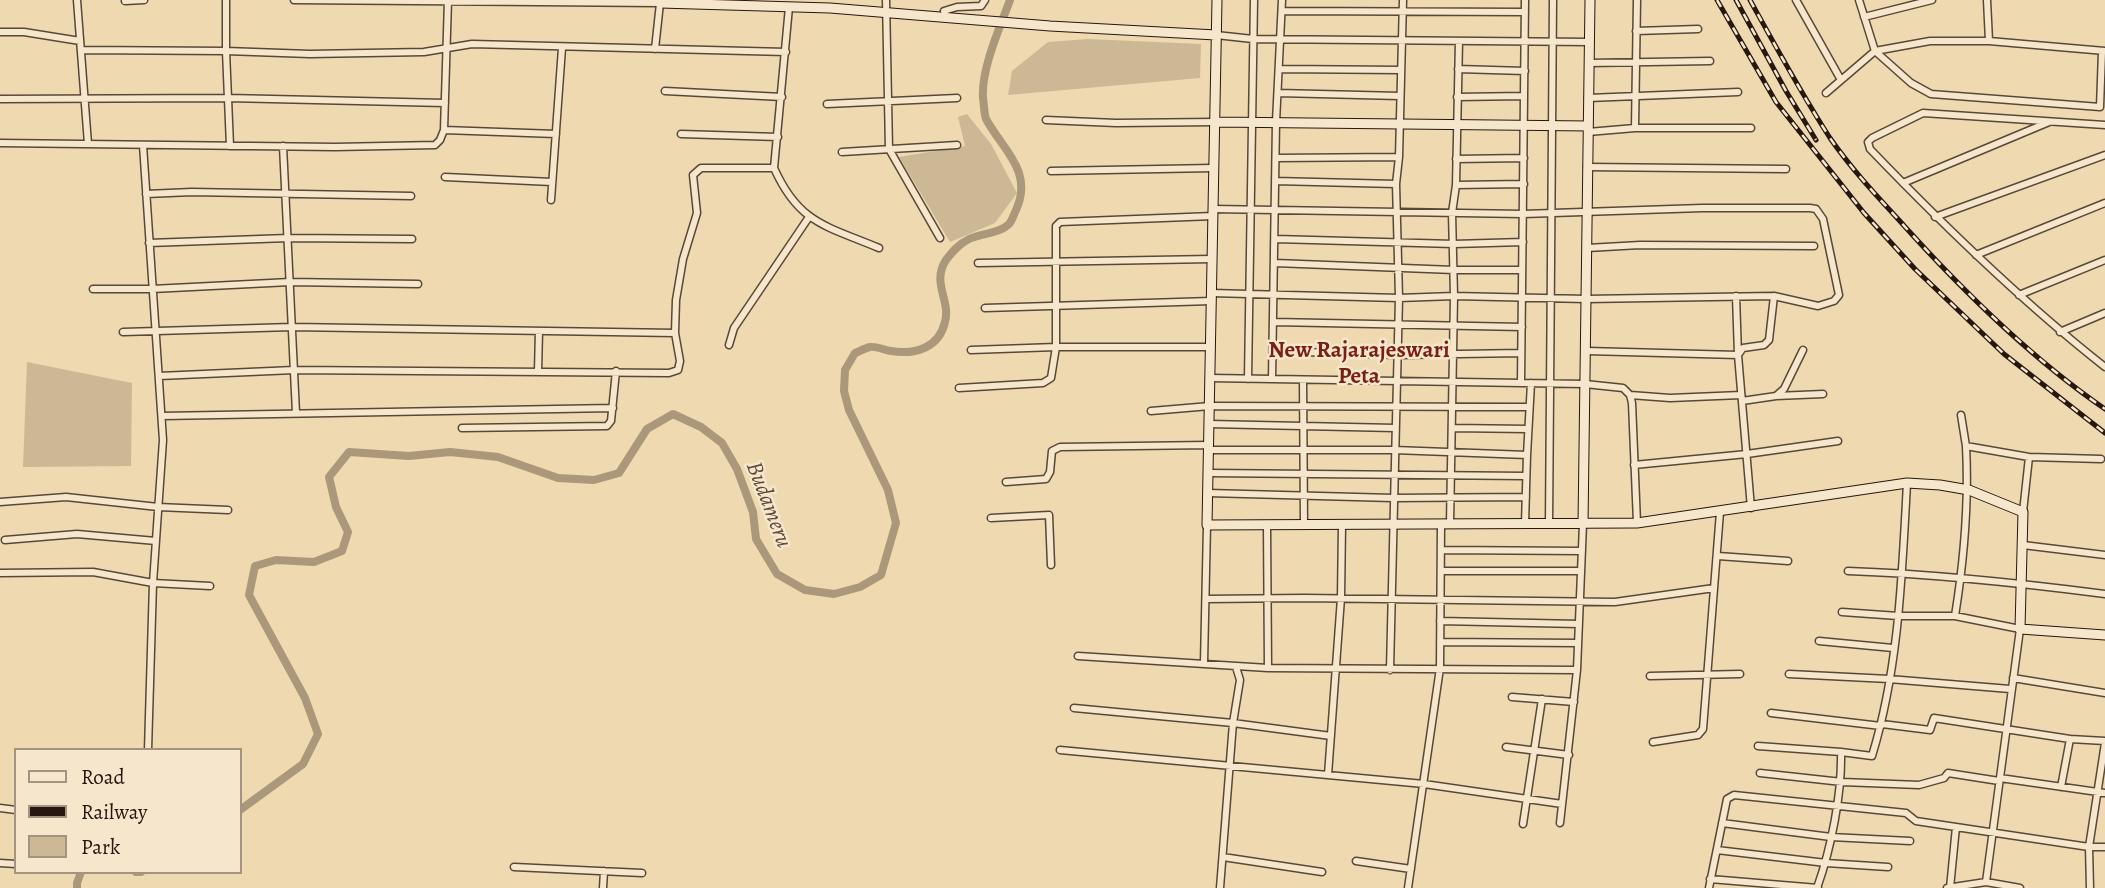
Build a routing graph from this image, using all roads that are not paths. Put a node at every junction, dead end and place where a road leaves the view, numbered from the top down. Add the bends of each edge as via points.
1 (77, 0) edge
2 (144, 0) edge
3 (226, 0) edge
4 (294, 0) edge
5 (448, 0) edge
6 (886, 0) edge
7 (985, 0) edge
8 (1217, 0) edge
9 (1254, 0) edge
10 (1282, 0) edge
11 (1403, 0) edge
12 (1525, 0) edge
13 (1553, 0) edge
14 (1590, 0) edge
15 (1639, 0) edge
16 (1796, 0) edge
17 (1859, 0) edge
18 (1932, 0) edge
19 (1987, 0) edge
20 (125, 1) edge
21 (660, 1) edge
22 (789, 7) junction
23 (1282, 11) junction
24 (1403, 12) junction
25 (1525, 12) junction
26 (886, 13) junction
27 (945, 14) junction
28 (1864, 16) junction
29 (1698, 29) dead end
30 (1636, 31) junction
31 (0, 32) edge
32 (1216, 35) junction
33 (1253, 39) junction
34 (1280, 39) junction
35 (1402, 40) junction
36 (1990, 40) junction
37 (80, 41) junction
38 (1459, 41) junction
39 (1525, 42) junction
40 (1590, 42) junction
41 (1553, 43) junction
42 (447, 48) junction
43 (562, 48) junction
44 (655, 49) junction
45 (81, 50) junction
46 (226, 51) junction
47 (1875, 51) junction
48 (786, 52) junction
49 (2104, 52) edge
50 (1710, 61) dead end
51 (1635, 62) junction
52 (1589, 63) junction
53 (1279, 69) junction
54 (1401, 69) junction
55 (1458, 69) junction
56 (1525, 71) junction
57 (1841, 80) junction
58 (665, 91) dead end
59 (1738, 92) dead end
60 (1278, 93) junction
61 (1826, 93) dead end
62 (1635, 95) junction
63 (1400, 96) junction
64 (1524, 96) junction
65 (85, 97) junction
66 (782, 97) junction
67 (1457, 97) junction
68 (228, 98) junction
69 (957, 98) dead end
70 (1588, 98) junction
71 (0, 99) edge
72 (888, 100) junction
73 (445, 103) junction
74 (827, 104) dead end
75 (1046, 120) dead end
76 (2050, 121) junction
77 (1216, 122) junction
78 (1251, 122) junction
79 (1276, 122) junction
80 (1400, 124) junction
81 (1457, 124) junction
82 (1524, 124) junction
83 (1552, 125) junction
84 (2105, 125) edge
85 (1635, 128) junction
86 (1751, 128) dead end
87 (1588, 129) junction
88 (444, 130) junction
89 (556, 134) junction
90 (681, 134) dead end
91 (778, 137) junction
92 (0, 143) edge
93 (88, 144) junction
94 (143, 145) junction
95 (957, 145) dead end
96 (230, 146) junction
97 (283, 146) junction
98 (889, 149) junction
99 (842, 152) dead end
100 (2105, 155) edge
101 (1399, 157) junction
102 (1276, 158) junction
103 (1524, 158) junction
104 (1456, 159) junction
105 (1587, 167) junction
106 (774, 168) junction
107 (1213, 168) junction
108 (1786, 169) dead end
109 (1051, 172) dead end
110 (445, 177) dead end
111 (1275, 181) junction
112 (552, 182) junction
113 (1903, 183) junction
114 (1396, 184) junction
115 (1524, 184) junction
116 (1456, 185) junction
117 (146, 194) junction
118 (285, 194) junction
119 (411, 196) dead end
120 (551, 200) dead end
121 (2105, 203) edge
122 (1249, 210) junction
123 (1276, 210) junction
124 (1213, 213) junction
125 (1396, 213) junction
126 (1586, 213) junction
127 (1452, 214) junction
128 (1523, 214) junction
129 (1551, 214) junction
130 (809, 217) junction
131 (1935, 217) junction
132 (288, 238) junction
133 (940, 238) dead end
134 (412, 239) dead end
135 (1276, 239) junction
136 (1396, 241) junction
137 (149, 243) junction
138 (1523, 243) junction
139 (1454, 244) junction
140 (1814, 246) dead end
141 (879, 248) dead end
142 (1587, 248) junction
143 (1976, 255) junction
144 (1212, 259) junction
145 (2105, 260) edge
146 (1056, 262) junction
147 (978, 263) dead end
148 (1275, 263) junction
149 (1397, 268) junction
150 (1454, 270) junction
151 (1521, 270) junction
152 (290, 282) junction
153 (418, 284) dead end
154 (93, 289) dead end
155 (152, 289) junction
156 (1248, 295) junction
157 (2019, 295) junction
158 (1454, 296) junction
159 (1736, 296) junction
160 (1773, 296) junction
161 (1211, 297) junction
162 (1275, 297) junction
163 (1398, 298) junction
164 (1523, 298) junction
165 (1550, 298) junction
166 (1586, 299) junction
167 (1056, 306) junction
168 (985, 308) dead end
169 (2105, 313) edge
170 (1274, 323) junction
171 (1396, 326) junction
172 (292, 327) junction
173 (1453, 327) junction
174 (1522, 327) junction
175 (539, 331) junction
176 (123, 332) dead end
177 (155, 332) junction
178 (675, 332) junction
179 (2060, 332) junction
180 (729, 345) dead end
181 (1056, 347) junction
182 (1210, 347) junction
183 (1803, 349) dead end
184 (971, 350) dead end
185 (1273, 351) junction
186 (1587, 351) junction
187 (1521, 353) junction
188 (1453, 354) junction
189 (1398, 355) junction
190 (1738, 355) junction
191 (2105, 367) edge
192 (294, 370) junction
193 (538, 371) junction
194 (616, 371) junction
195 (159, 376) junction
196 (1210, 378) junction
197 (1248, 379) junction
198 (1272, 379) junction
199 (1303, 380) junction
200 (1396, 381) junction
201 (1452, 382) junction
202 (1521, 383) junction
203 (1531, 383) junction
204 (1550, 384) junction
205 (1585, 384) junction
206 (959, 388) dead end
207 (1823, 394) dead end
208 (1630, 395) junction
209 (1776, 397) junction
210 (1742, 398) junction
211 (1303, 405) junction
212 (1210, 406) junction
213 (1452, 406) junction
214 (1395, 407) junction
215 (1529, 407) junction
216 (613, 408) junction
217 (1151, 411) dead end
218 (296, 414) junction
219 (1961, 415) dead end
220 (162, 416) junction
221 (1209, 424) junction
222 (1303, 426) junction
223 (462, 428) dead end
224 (1395, 428) junction
225 (1452, 428) junction
226 (1528, 429) junction
227 (1838, 441) dead end
228 (1966, 446) junction
229 (1209, 448) junction
230 (1303, 450) junction
231 (1394, 450) junction
232 (1451, 452) junction
233 (1746, 454) junction
234 (1527, 455) junction
235 (2029, 457) junction
236 (2101, 459) dead end
237 (1634, 465) junction
238 (1208, 473) junction
239 (1304, 473) junction
240 (1394, 475) junction
241 (1526, 475) junction
242 (1452, 476) junction
243 (1006, 482) dead end
244 (1907, 483) junction
245 (1969, 490) junction
246 (1208, 493) junction
247 (1303, 495) junction
248 (1451, 497) junction
249 (1526, 497) junction
250 (1394, 498) junction
251 (0, 502) edge
252 (158, 507) junction
253 (1751, 508) junction
254 (228, 510) dead end
255 (1720, 512) junction
256 (2023, 512) junction
257 (991, 518) dead end
258 (1637, 523) junction
259 (1393, 524) junction
260 (1446, 524) junction
261 (1525, 524) junction
262 (1549, 524) junction
263 (1583, 524) junction
264 (1208, 525) junction
265 (1267, 525) junction
266 (1304, 525) junction
267 (1342, 525) junction
268 (5, 540) dead end
269 (156, 541) junction
270 (2023, 545) junction
271 (1441, 550) junction
272 (1582, 551) junction
273 (2105, 555) edge
274 (1718, 556) junction
275 (1788, 561) dead end
276 (1051, 565) dead end
277 (1848, 570) dead end
278 (1441, 571) junction
279 (1581, 571) junction
280 (1902, 572) junction
281 (0, 573) edge
282 (1961, 578) junction
283 (153, 583) junction
284 (2022, 583) junction
285 (210, 586) dead end
286 (1714, 588) junction
287 (2105, 594) edge
288 (1267, 598) junction
289 (1341, 598) junction
290 (1206, 599) junction
291 (1392, 599) junction
292 (1440, 600) junction
293 (1580, 601) junction
294 (1842, 612) dead end
295 (1898, 616) junction
296 (1955, 616) junction
297 (1440, 621) junction
298 (1579, 624) junction
299 (2020, 629) junction
300 (2105, 635) edge
301 (1819, 641) dead end
302 (1440, 642) junction
303 (1578, 643) junction
304 (1893, 648) junction
305 (1078, 656) dead end
306 (1204, 663) junction
307 (1236, 667) junction
308 (1337, 667) junction
309 (1268, 668) junction
310 (1440, 668) junction
311 (1391, 670) junction
312 (1577, 670) junction
313 (1707, 674) junction
314 (1740, 674) dead end
315 (1789, 674) dead end
316 (1650, 676) dead end
317 (2013, 678) junction
318 (1889, 679) junction
319 (2010, 689) junction
320 (2105, 693) edge
321 (1512, 697) dead end
322 (1542, 699) junction
323 (1574, 702) junction
324 (1074, 708) dead end
325 (1771, 713) dead end
326 (1233, 723) junction
327 (1881, 725) junction
328 (2006, 729) junction
329 (1331, 736) junction
330 (2070, 739) junction
331 (1653, 741) dead end
332 (2105, 742) edge
333 (1758, 746) dead end
334 (1506, 747) dead end
335 (148, 748) edge
336 (1060, 750) dead end
337 (1534, 750) junction
338 (1842, 752) junction
339 (1569, 755) junction
340 (1229, 766) junction
341 (1760, 773) dead end
342 (1328, 775) junction
343 (1999, 779) junction
344 (1842, 782) junction
345 (1424, 784) junction
346 (2061, 787) junction
347 (2101, 792) edge
348 (1527, 799) junction
349 (1562, 804) junction
350 (1835, 807) junction
351 (1560, 823) dead end
352 (1723, 823) junction
353 (1523, 824) dead end
354 (1956, 827) junction
355 (1992, 834) junction
356 (1831, 837) junction
357 (1910, 841) dead end
358 (2089, 847) junction
359 (2105, 847) edge
360 (1717, 850) junction
361 (1223, 857) junction
362 (1356, 861) dead end
363 (1826, 863) junction
364 (514, 867) dead end
365 (1888, 867) dead end
366 (1411, 869) junction
367 (604, 871) junction
368 (1322, 872) dead end
369 (642, 873) dead end
370 (1710, 879) junction
371 (1982, 884) edge
372 (603, 888) edge
373 (1220, 888) edge
374 (1408, 888) edge
375 (1709, 888) edge
376 (1817, 888) edge
377 (1949, 888) edge
378 (2020, 888) edge
379 (2090, 888) edge

1 - 37 street
2 - 20 street
3 - 46 street
4 - 5 street
5 - 21 street
5 - 42 street
6 - 26 street
7 - 27 street via 981,6 948,8
8 - 32 street
9 - 33 street
10 - 23 street
11 - 24 street
12 - 25 street
13 - 41 street
14 - 40 street
15 - 30 street
16 - 57 street
17 - 28 street
18 - 28 street
19 - 36 street
21 - 22 street
21 - 44 street
22 - 26 street
22 - 48 street
23 - 24 street
23 - 34 street
24 - 25 street
24 - 35 street
25 - 39 street
26 - 27 street
26 - 72 street
27 - 32 street via 1050,26
28 - 47 street
29 - 30 street
30 - 51 street
31 - 37 street
32 - 33 street
32 - 77 street
33 - 34 street
33 - 78 street
34 - 35 street
34 - 53 street
35 - 38 street
35 - 54 street
36 - 47 street via 1930,41
36 - 49 street
37 - 45 street
38 - 39 street
38 - 55 street
39 - 41 street
39 - 56 street
40 - 41 street
40 - 52 street
41 - 83 street
42 - 43 street via 472,44
42 - 46 street via 310,54
42 - 73 street
43 - 44 street
43 - 89 street
44 - 48 street
45 - 46 street
45 - 65 street
46 - 68 street
47 - 49 street via 1931,94 2100,107
47 - 57 street
48 - 66 street
50 - 51 street
51 - 52 street
51 - 62 street
52 - 70 street
53 - 54 street
53 - 60 street
54 - 63 street
55 - 56 street
55 - 67 street
56 - 64 street
57 - 61 street
58 - 66 street
59 - 62 street
60 - 63 street
60 - 79 street
62 - 70 street
62 - 85 street
63 - 80 street
64 - 67 street
64 - 82 street
65 - 68 street
65 - 71 street
65 - 93 street
66 - 91 street
67 - 81 street
68 - 73 street
68 - 96 street
69 - 72 street
70 - 87 street
72 - 74 street
72 - 98 street
73 - 88 street
75 - 77 street
76 - 84 street
76 - 113 street
76 - 113 street via 1923,113 1868,142
77 - 78 street
77 - 107 street
78 - 79 street
78 - 122 street
79 - 80 street
79 - 102 street
80 - 81 street
80 - 101 street
81 - 82 street
81 - 104 street
82 - 83 street
82 - 103 street
83 - 87 street
83 - 129 street
85 - 86 street
85 - 87 street
87 - 105 street
88 - 89 street
88 - 97 street via 438,143 430,146
89 - 112 street
90 - 91 street
91 - 106 street
92 - 93 street
93 - 94 street
94 - 96 street
94 - 117 street
95 - 98 street
96 - 97 street
97 - 118 street
98 - 99 street
98 - 133 street
100 - 131 street
101 - 102 street
101 - 114 street
102 - 111 street
103 - 104 street
103 - 115 street
104 - 116 street
105 - 108 street
105 - 126 street
106 - 130 street via 788,195
106 - 178 street via 701,168 693,175 697,213 680,276
107 - 109 street
107 - 124 street
110 - 112 street
111 - 114 street
111 - 123 street
112 - 120 street
113 - 131 street
114 - 125 street
115 - 116 street
115 - 128 street
116 - 127 street
117 - 118 street
117 - 137 street
118 - 119 street
118 - 132 street
121 - 143 street
122 - 123 street
122 - 124 street
122 - 156 street
123 - 125 street
123 - 135 street
124 - 144 street
124 - 146 street via 1060,222 1056,226
125 - 127 street
125 - 136 street
126 - 129 street
126 - 142 street
126 - 160 street via 1816,209 1826,232 1838,299 1818,306
127 - 128 street
127 - 139 street
128 - 129 street
128 - 138 street
129 - 165 street
130 - 141 street
130 - 180 street via 734,328
131 - 143 street
132 - 134 street
132 - 137 street
132 - 152 street
135 - 136 street
135 - 148 street
136 - 139 street
136 - 149 street
137 - 155 street
138 - 139 street
138 - 151 street
139 - 150 street
140 - 142 street
142 - 166 street
143 - 157 street
144 - 146 street
144 - 161 street
145 - 157 street
146 - 147 street
146 - 167 street
148 - 149 street
148 - 162 street
149 - 150 street
149 - 163 street
150 - 151 street
150 - 158 street
151 - 164 street
152 - 153 street
152 - 155 street
152 - 172 street
154 - 155 street
155 - 177 street
156 - 161 street
156 - 162 street
156 - 197 street
157 - 179 street
158 - 163 street
158 - 164 street
158 - 173 street
159 - 160 street
159 - 166 street
159 - 190 street
160 - 190 street via 1769,340 1743,348
161 - 167 street
161 - 182 street
162 - 163 street
162 - 170 street
163 - 171 street
164 - 165 street
164 - 174 street
165 - 166 street
165 - 204 street
166 - 186 street
167 - 168 street
167 - 181 street
169 - 179 street
170 - 171 street
170 - 185 street
171 - 173 street
171 - 189 street
172 - 175 street
172 - 177 street
172 - 192 street
173 - 174 street
173 - 188 street
174 - 187 street
175 - 178 street
175 - 193 street
176 - 177 street
177 - 195 street
178 - 194 street via 678,369 669,373
179 - 191 street
181 - 182 street
181 - 184 street
181 - 206 street via 1047,381
182 - 196 street
183 - 209 street
185 - 189 street
185 - 198 street
186 - 190 street
186 - 205 street
187 - 188 street
187 - 202 street
188 - 189 street
188 - 201 street
189 - 200 street
190 - 210 street
192 - 193 street
192 - 195 street
192 - 218 street
193 - 194 street
194 - 216 street
195 - 220 street
196 - 197 street
196 - 212 street
197 - 198 street
198 - 199 street
199 - 200 street
199 - 211 street
200 - 201 street
200 - 214 street
201 - 202 street
201 - 213 street
202 - 203 street
203 - 204 street
203 - 215 street
204 - 205 street
204 - 262 street
205 - 208 street via 1623,388
205 - 263 street
207 - 209 street
208 - 210 street
208 - 237 street
209 - 210 street
210 - 233 street
211 - 212 street
211 - 214 street
211 - 222 street
212 - 217 street
212 - 221 street
213 - 214 street
213 - 215 street
213 - 225 street
214 - 224 street
215 - 226 street
216 - 218 street
216 - 223 street via 611,421 604,426
218 - 220 street
219 - 228 street
220 - 252 street
221 - 222 street
221 - 229 street
222 - 224 street
222 - 230 street
224 - 231 street
225 - 226 street
225 - 232 street
226 - 234 street
227 - 233 street
228 - 235 street
228 - 245 street
229 - 230 street
229 - 238 street
229 - 243 street via 1060,447 1052,451 1046,479
230 - 231 street
230 - 239 street
231 - 232 street
231 - 240 street
232 - 234 street
232 - 242 street
233 - 237 street
233 - 253 street
234 - 241 street
235 - 236 street
235 - 256 street
237 - 258 street
238 - 239 street
238 - 246 street
239 - 240 street
239 - 247 street
240 - 242 street
240 - 250 street
241 - 242 street
241 - 249 street
242 - 248 street
244 - 245 street
244 - 253 street
244 - 280 street
245 - 256 street
245 - 282 street
246 - 247 street
246 - 264 street
247 - 250 street
247 - 266 street
248 - 249 street
248 - 250 street
248 - 260 street
249 - 261 street
250 - 259 street
251 - 252 street via 66,497
252 - 254 street
252 - 269 street
253 - 255 street
255 - 258 street
255 - 274 street
256 - 270 street
257 - 276 street via 1049,515
258 - 263 street
259 - 260 street
259 - 267 street
259 - 291 street
260 - 261 street
260 - 271 street
261 - 262 street
262 - 263 street
263 - 272 street
264 - 265 street
264 - 290 street
265 - 266 street
265 - 288 street
266 - 267 street
267 - 289 street
268 - 269 street via 76,534
269 - 283 street
270 - 273 street
270 - 284 street
271 - 272 street
271 - 278 street
272 - 279 street
274 - 275 street
274 - 286 street
277 - 280 street
278 - 279 street
278 - 292 street
279 - 293 street
280 - 282 street
280 - 295 street
281 - 283 street via 93,572
282 - 284 street
282 - 296 street
283 - 285 street
283 - 335 street
284 - 287 street
284 - 299 street
286 - 293 street via 1615,602
286 - 313 street
288 - 289 street
288 - 290 street
288 - 309 street
289 - 291 street
289 - 308 street
290 - 306 street
291 - 292 street
291 - 311 street
292 - 293 street
292 - 297 street
293 - 298 street
294 - 295 street
295 - 296 street
295 - 304 street
296 - 299 street
297 - 298 street
297 - 302 street
298 - 303 street
299 - 300 street
299 - 317 street
301 - 304 street
302 - 303 street
302 - 310 street
303 - 312 street
304 - 318 street
305 - 306 street
306 - 307 street
307 - 309 street
307 - 326 street via 1240,680
308 - 309 street
308 - 311 street
308 - 329 street
310 - 311 street
310 - 312 street
310 - 345 street
312 - 323 street
313 - 314 street
313 - 316 street
313 - 331 street via 1702,733
315 - 318 street
317 - 319 street
317 - 320 street
318 - 319 street
318 - 327 street
319 - 328 street
321 - 322 street
322 - 323 street
322 - 337 street
323 - 339 street
324 - 326 street
325 - 327 street
326 - 329 street
326 - 340 street
327 - 328 street via 1930,730 1934,718
327 - 338 street via 1872,756
328 - 330 street
328 - 343 street
329 - 342 street
330 - 332 street
330 - 346 street
332 - 347 street
333 - 338 street
334 - 337 street
336 - 340 street
337 - 339 street
337 - 348 street
338 - 344 street
339 - 349 street
340 - 342 street
340 - 361 street
341 - 344 street
342 - 345 street
343 - 344 street via 1948,773 1919,785
343 - 346 street
343 - 355 street
344 - 350 street
345 - 348 street
345 - 366 street
346 - 347 street
347 - 358 street
348 - 349 street
348 - 353 street
349 - 351 street
350 - 352 street via 1734,795 1727,799
350 - 354 street via 1906,813 1916,821
350 - 356 street
352 - 356 street
352 - 360 street
354 - 355 street
354 - 377 street
355 - 358 street
355 - 371 street
356 - 357 street
356 - 363 street
358 - 359 street
358 - 379 street
360 - 363 street
360 - 370 street
361 - 368 street
361 - 373 street
362 - 366 street
363 - 365 street
363 - 376 street
364 - 367 street
366 - 374 street
367 - 369 street
367 - 372 street
370 - 375 street
370 - 376 street
371 - 377 street
371 - 378 street

